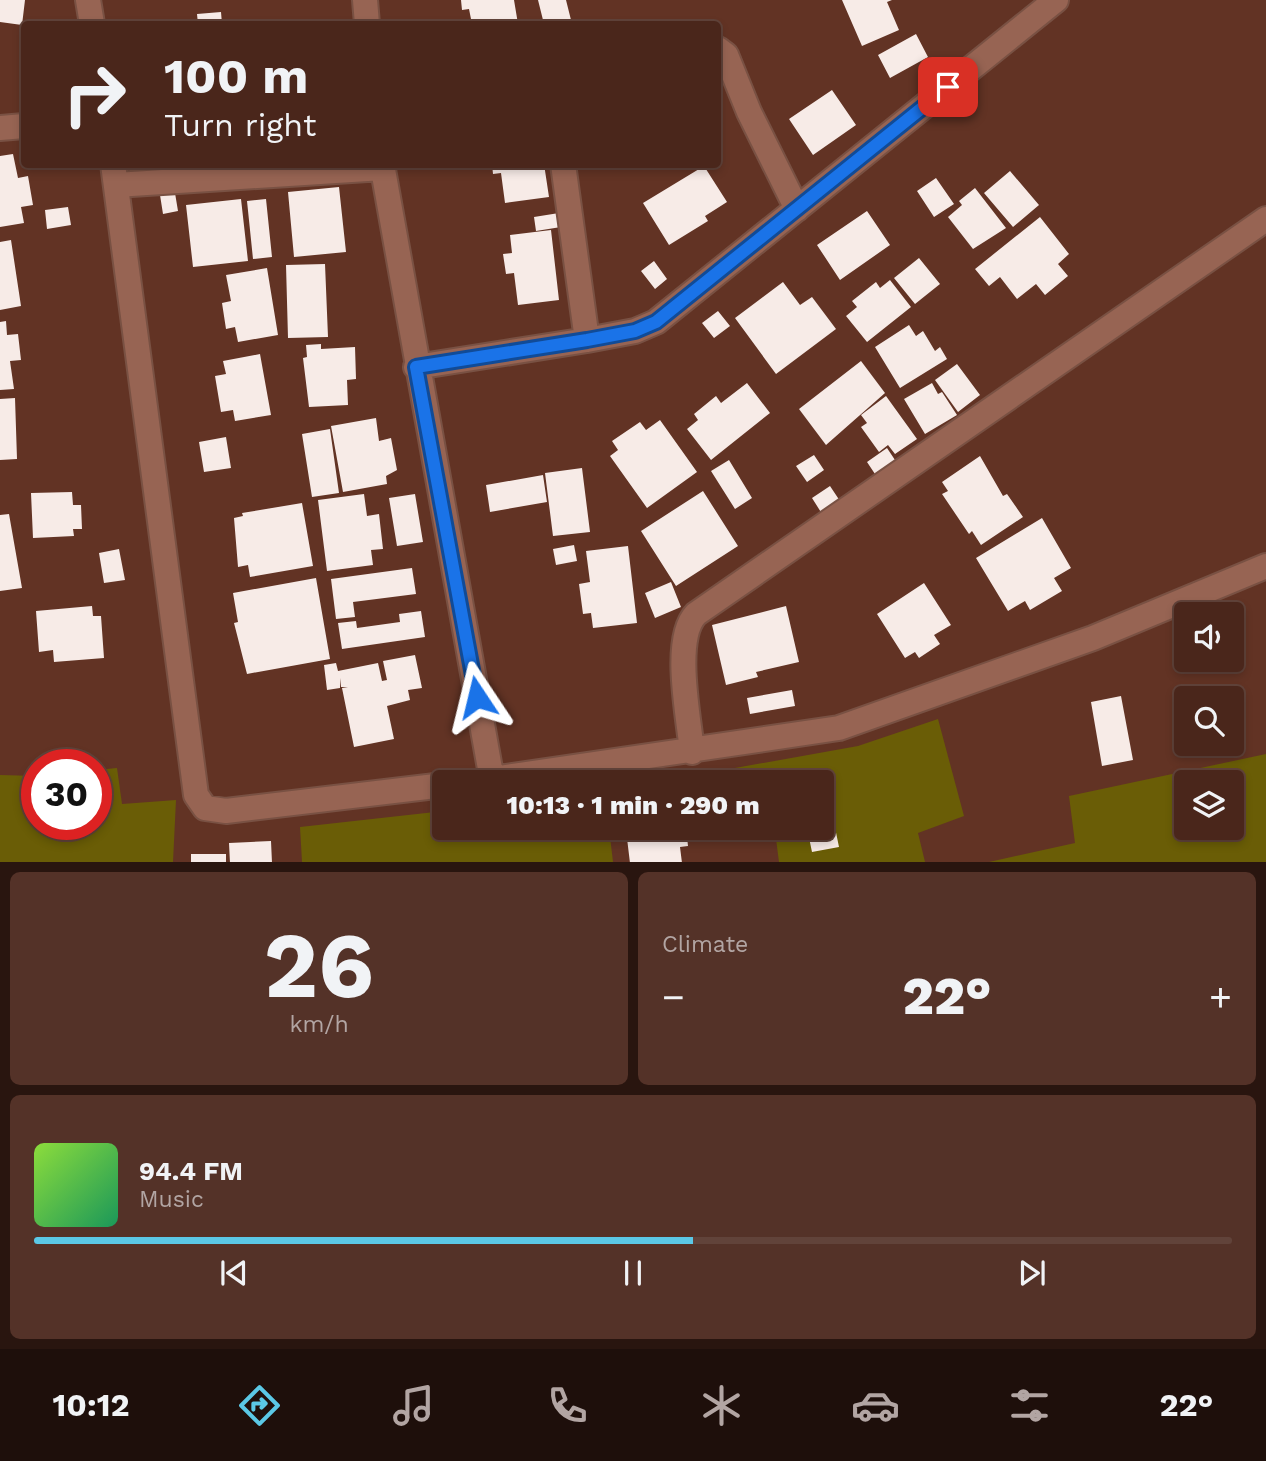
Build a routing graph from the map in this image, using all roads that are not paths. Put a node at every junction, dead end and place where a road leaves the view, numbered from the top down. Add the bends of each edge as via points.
1 (88, 0) edge
2 (365, 0) edge
3 (1055, 0) edge
4 (92, 21) edge
5 (367, 21) edge
6 (721, 51) edge
7 (21, 126) edge
8 (0, 128) edge
9 (323, 168) edge
10 (383, 168) edge
11 (564, 168) edge
12 (115, 175) edge
13 (797, 209) junction
14 (1266, 219) edge
15 (587, 340) junction
16 (416, 367) junction
17 (1266, 566) edge
18 (692, 752) junction
19 (480, 770) edge
20 (562, 770) edge
21 (432, 786) edge

1 - 4 street
2 - 5 street
3 - 13 street
6 - 13 street
7 - 8 street
9 - 12 street
10 - 16 street
11 - 15 street
12 - 21 street via 196,795 205,808 226,811
13 - 15 street via 656,322
14 - 18 street via 696,614 688,623 683,643
15 - 16 street
16 - 19 street
17 - 18 street via 1093,638 839,728
18 - 20 street

